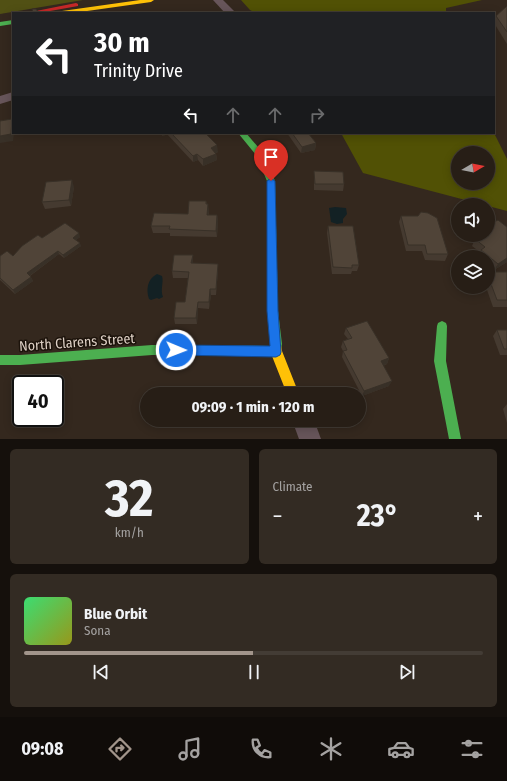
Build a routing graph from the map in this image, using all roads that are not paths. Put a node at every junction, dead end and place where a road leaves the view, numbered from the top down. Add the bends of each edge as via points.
1 (102, 0) edge
2 (151, 0) edge
3 (208, 1) edge
4 (220, 2) edge
5 (83, 9) edge
6 (42, 12) edge
7 (67, 12) edge
8 (230, 12) edge
9 (12, 16) edge
10 (0, 18) edge
11 (12, 22) edge
12 (0, 24) edge
13 (12, 96) edge
14 (0, 100) edge
15 (243, 134) edge
16 (442, 326) dead end
17 (276, 352) junction
18 (0, 360) edge
19 (290, 387) edge
20 (306, 427) edge
21 (310, 439) edge
22 (455, 439) edge

1 - 5 street
2 - 5 street
3 - 4 street
4 - 8 street
5 - 6 street
5 - 7 street
9 - 10 street
11 - 12 street
13 - 14 street
15 - 17 street via 258,150 267,166 271,181
16 - 22 street via 440,361
17 - 18 street, North Clarens Street via 152,350
17 - 19 street
20 - 21 street

